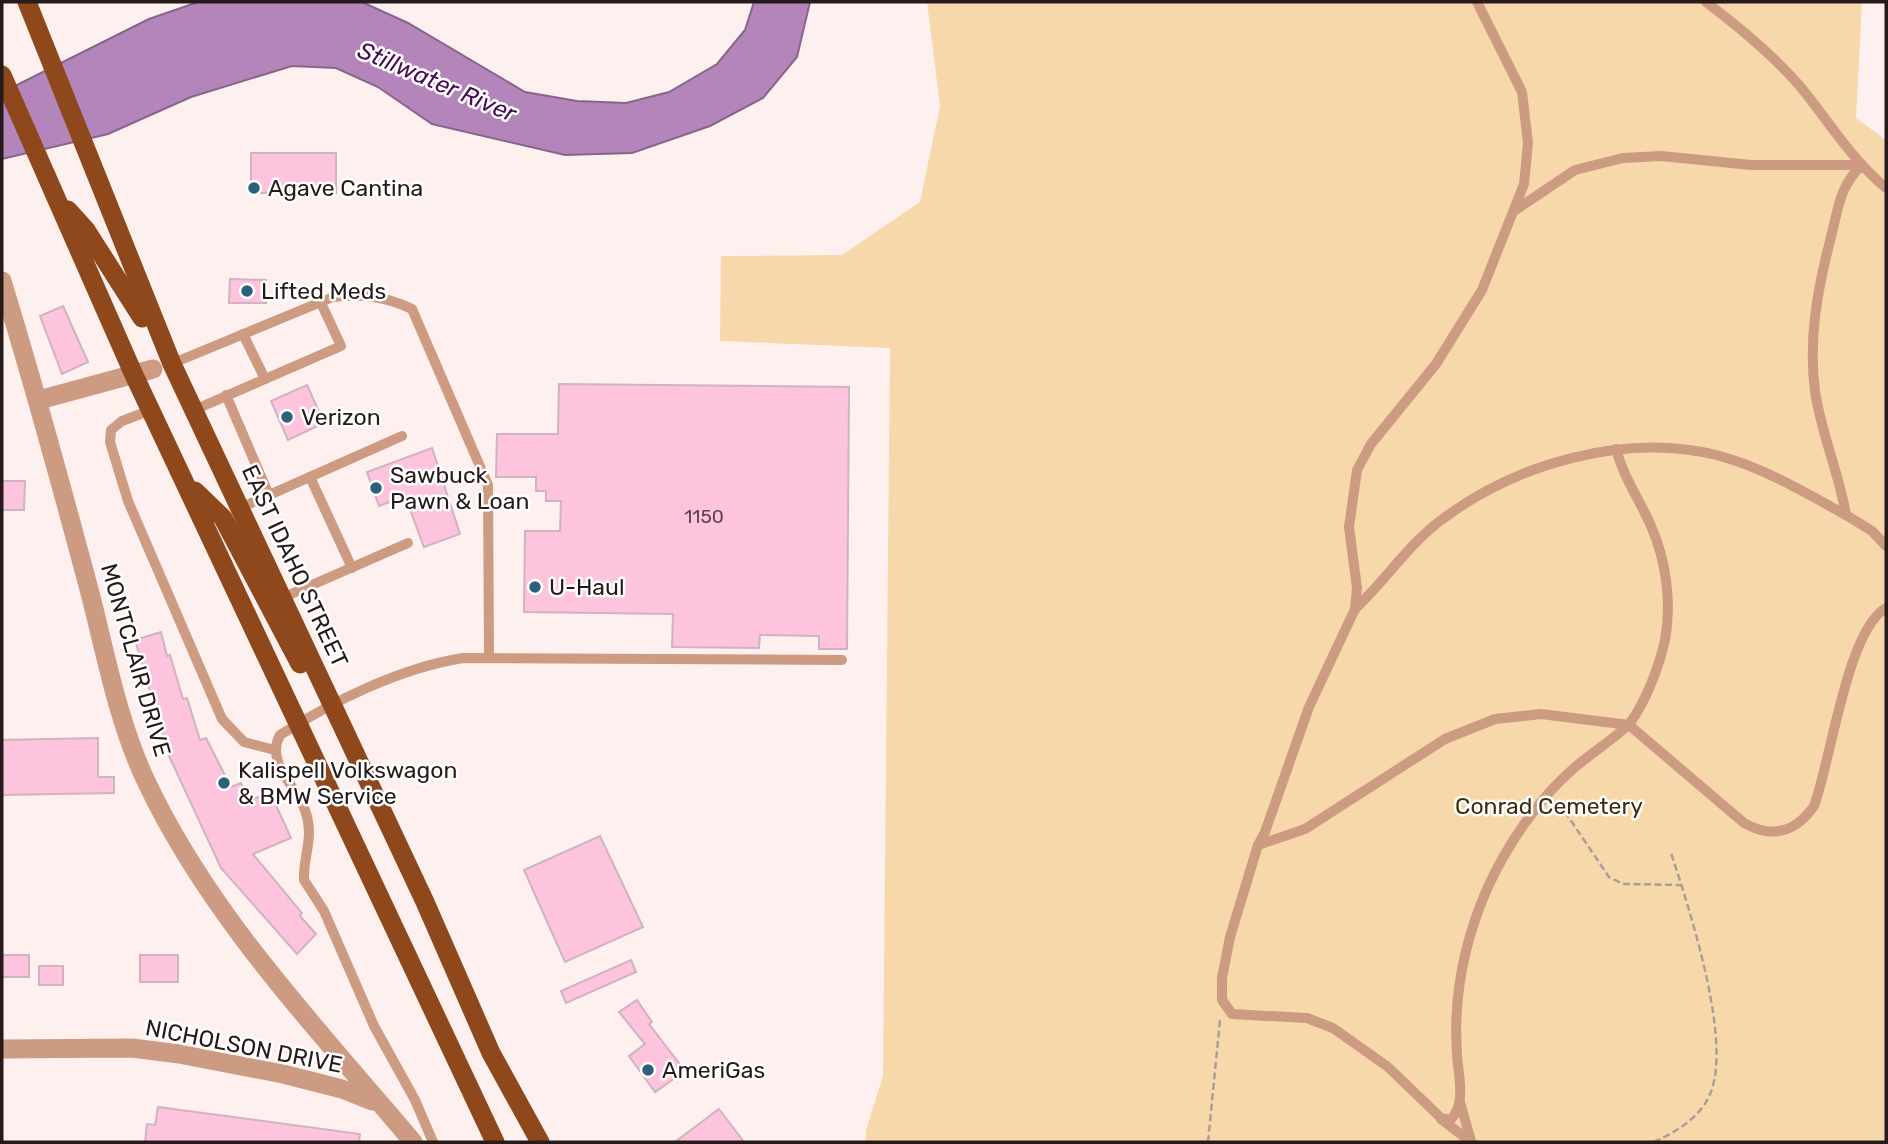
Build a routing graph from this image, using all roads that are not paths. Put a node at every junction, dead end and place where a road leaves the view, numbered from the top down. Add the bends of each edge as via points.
1 (27, 2) edge
2 (1477, 2) edge
3 (1706, 2) edge
4 (2, 75) edge
5 (1862, 165) junction
6 (1886, 188) edge
7 (56, 196) junction
8 (1517, 208) junction
9 (2, 281) edge
10 (321, 303) junction
11 (243, 334) junction
12 (163, 366) junction
13 (134, 375) junction
14 (265, 379) junction
15 (226, 395) junction
16 (39, 400) junction
17 (151, 410) junction
18 (194, 410) junction
19 (402, 436) dead end
20 (1616, 449) junction
21 (310, 477) junction
22 (185, 481) junction
23 (269, 495) junction
24 (240, 508) junction
25 (1846, 515) junction
26 (408, 543) dead end
27 (1885, 544) edge
28 (352, 568) junction
29 (282, 598) junction
30 (1886, 608) edge
31 (1355, 610) junction
32 (489, 656) junction
33 (842, 660) dead end
34 (333, 706) junction
35 (299, 723) junction
36 (1629, 725) junction
37 (275, 750) junction
38 (1258, 845) junction
39 (2, 1049) edge
40 (1460, 1100) junction
41 (387, 1112) junction
42 (1434, 1114) junction
43 (413, 1142) edge
44 (433, 1142) edge
45 (495, 1142) edge
46 (540, 1142) edge

1 - 12 highway, EAST IDAHO STREET
2 - 8 lane via 1522,92 1528,155
3 - 5 lane via 1783,69
4 - 7 highway
5 - 6 lane
5 - 8 lane via 1623,158 1575,170
5 - 25 lane via 1840,195 1819,282 1813,334 1815,392
7 - 12 highway via 86,230 137,307
7 - 13 highway
8 - 31 lane via 1476,301 1436,364 1360,461 1349,527 1357,588
9 - 16 street, MONTCLAIR DRIVE
10 - 11 lane
10 - 14 lane via 341,346
10 - 32 lane via 359,294 391,299 412,309 488,485
11 - 12 lane
11 - 14 lane
12 - 13 street
12 - 18 highway, EAST IDAHO STREET
13 - 16 street
13 - 17 highway
14 - 15 lane
15 - 18 lane
15 - 23 lane
16 - 41 street, MONTCLAIR DRIVE via 122,715 145,779 197,875 308,1021
17 - 22 highway
17 - 37 lane via 111,430 110,442 128,501 222,719 244,742
18 - 24 highway, EAST IDAHO STREET
19 - 21 lane
20 - 25 lane via 1677,448 1716,455
20 - 31 lane via 1548,464 1443,518
20 - 36 lane via 1623,475 1660,551 1668,607 1657,666
21 - 23 lane
21 - 28 lane
22 - 34 highway via 223,518 306,676
22 - 35 highway
23 - 24 lane
24 - 29 highway, EAST IDAHO STREET
25 - 27 lane
26 - 28 lane
28 - 29 lane
29 - 34 highway, EAST IDAHO STREET
30 - 36 lane via 1878,613 1857,649 1814,806 1790,829 1767,832 1744,823
31 - 38 lane via 1309,707
32 - 33 lane
32 - 34 lane via 422,668
34 - 35 lane
34 - 46 highway, EAST IDAHO STREET via 491,1053
35 - 37 lane via 280,735
35 - 45 highway
36 - 38 lane via 1541,714 1470,727 1403,764 1305,829
36 - 40 lane via 1551,792 1491,880 1470,936 1457,1005
37 - 44 lane via 304,808 310,833 304,880 324,911 374,1026
38 - 42 lane via 1230,937 1222,1000 1232,1014 1242,1017 1307,1018 1334,1028 1388,1067
39 - 41 street, NICHOLSON DRIVE via 132,1048 178,1054 342,1089 365,1096
40 - 42 lane via 1450,1120
40 - 42 lane via 1471,1142
41 - 43 street, MONTCLAIR DRIVE

